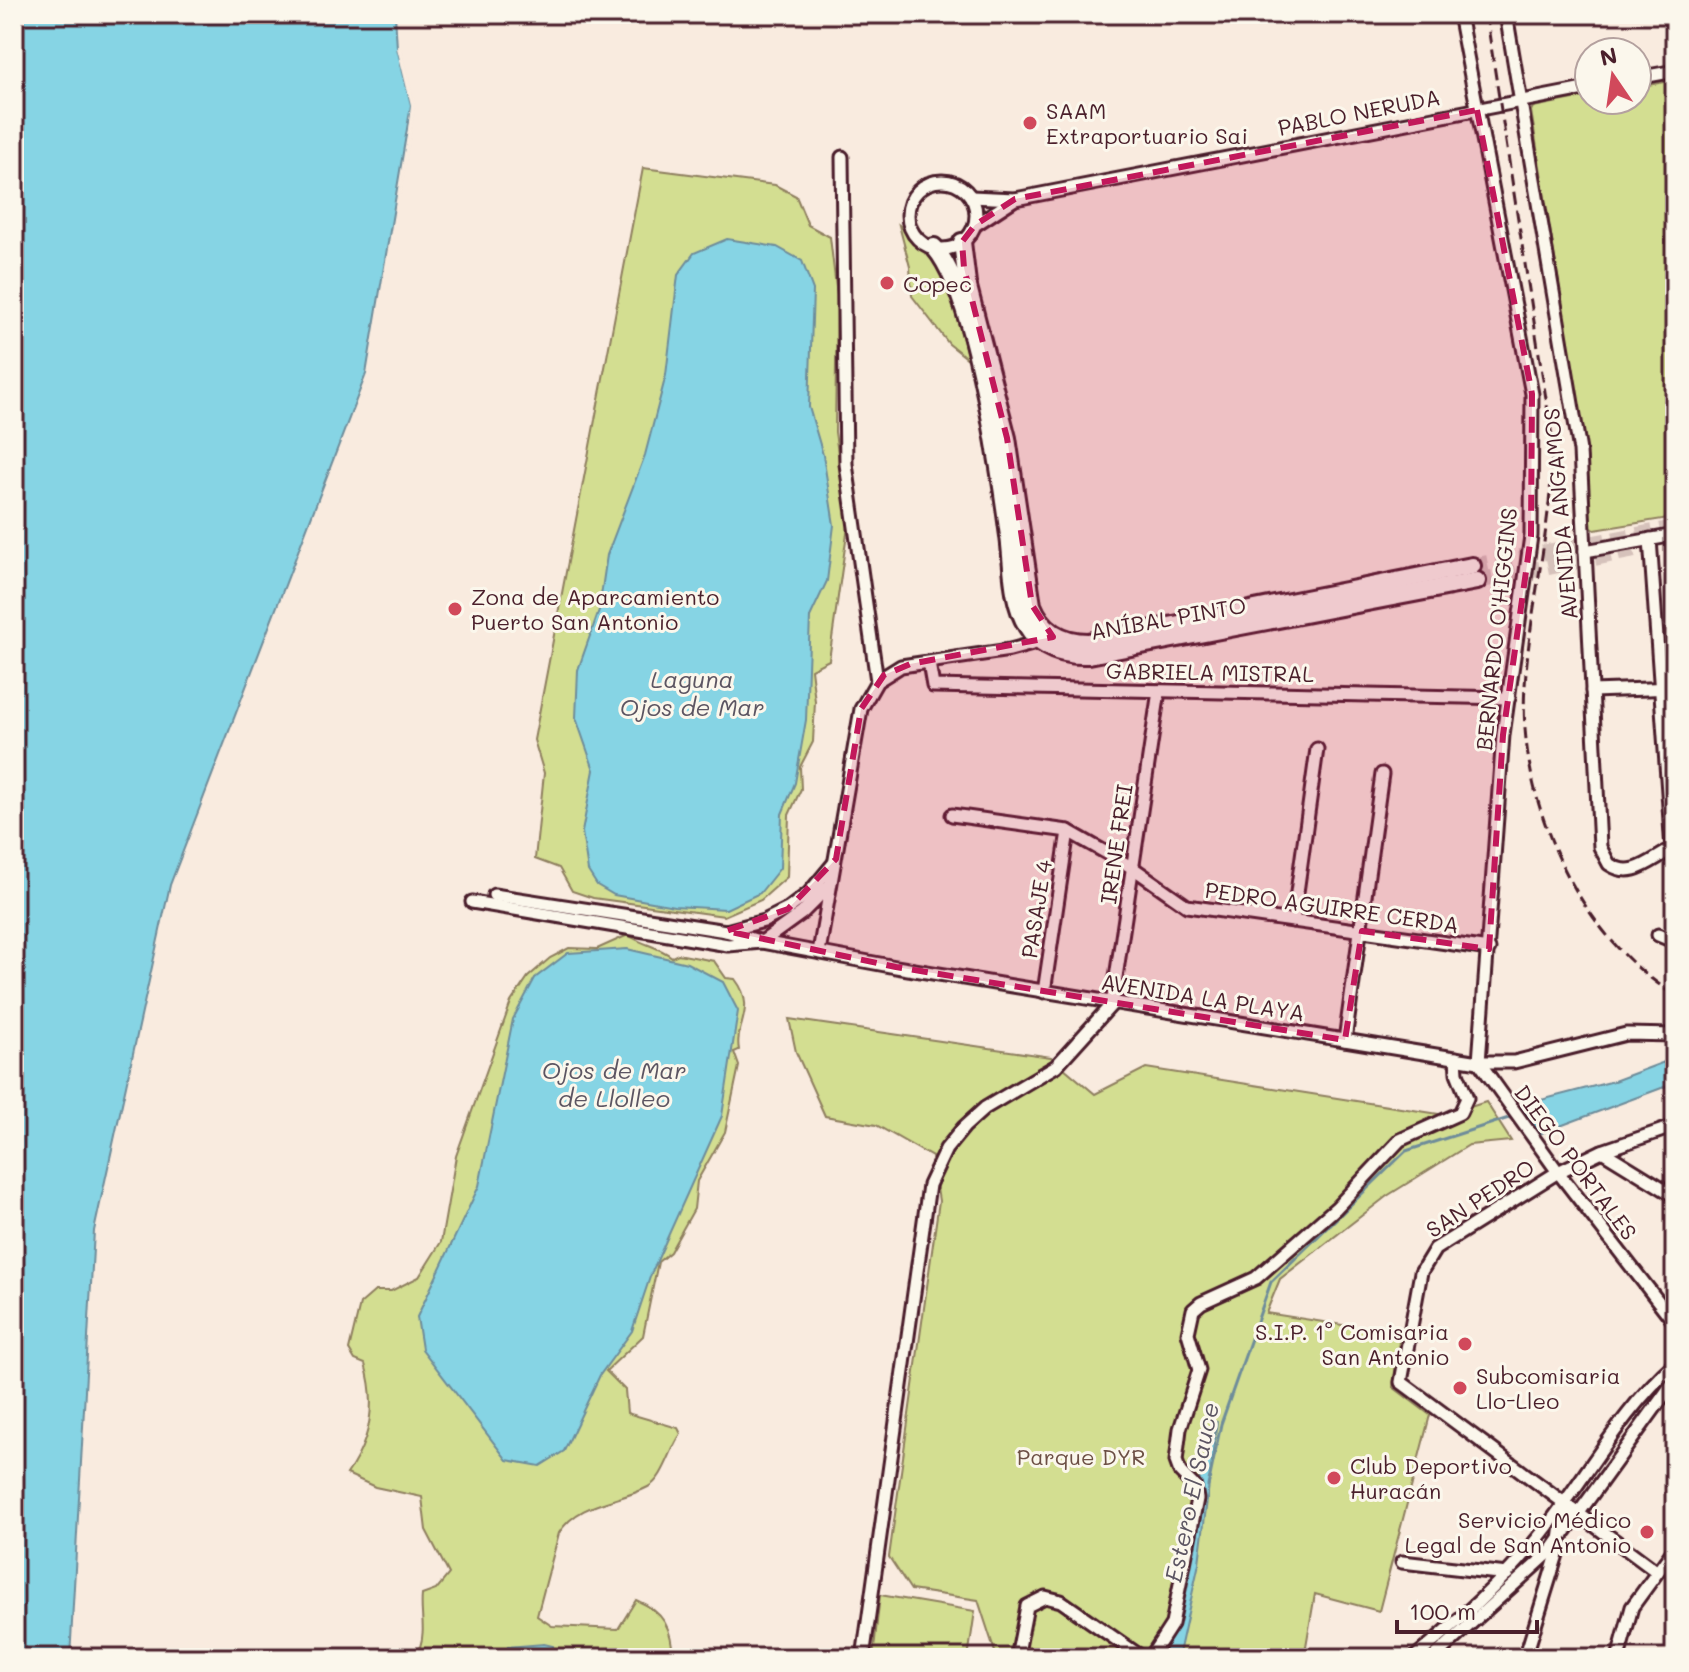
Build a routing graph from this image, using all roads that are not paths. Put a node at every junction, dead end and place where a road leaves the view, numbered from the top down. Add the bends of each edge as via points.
1 (1459, 14) edge
2 (1506, 14) edge
3 (1675, 71) edge
4 (1653, 75) edge
5 (1573, 91) edge
6 (1521, 101) junction
7 (1477, 110) junction
8 (842, 157) dead end
9 (971, 197) junction
10 (1015, 199) junction
11 (975, 225) junction
12 (962, 242) junction
13 (934, 247) junction
14 (1675, 535) edge
15 (1650, 539) junction
16 (1585, 551) junction
17 (1475, 573) tunnel mouth
18 (1047, 638) junction
19 (929, 663) junction
20 (877, 681) junction
21 (1675, 688) edge
22 (1661, 689) junction
23 (1159, 691) junction
24 (1592, 691) junction
25 (1509, 698) junction
26 (1317, 749) dead end
27 (1382, 774) dead end
28 (952, 815) dead end
29 (1068, 831) junction
30 (1674, 848) edge
31 (836, 859) junction
32 (1133, 868) junction
33 (832, 882) junction
34 (494, 895) dead end
35 (472, 902) dead end
36 (1293, 921) junction
37 (726, 931) junction
38 (1362, 931) junction
39 (1658, 935) dead end
40 (762, 942) junction
41 (1675, 942) edge
42 (1489, 949) junction
43 (819, 952) junction
44 (1044, 992) junction
45 (1112, 1004) junction
46 (1675, 1035) edge
47 (1345, 1040) junction
48 (1456, 1058) junction
49 (1479, 1062) junction
50 (1675, 1126) edge
51 (1602, 1151) junction
52 (1558, 1172) junction
53 (1675, 1196) edge
54 (1675, 1323) edge
55 (1675, 1363) edge
56 (1675, 1380) edge
57 (1565, 1503) junction
58 (1578, 1512) junction
59 (1561, 1538) junction
60 (1675, 1548) edge
61 (1402, 1562) dead end
62 (1656, 1571) junction
63 (1507, 1574) junction
64 (863, 1658) edge
65 (1017, 1658) edge
66 (1143, 1658) edge
67 (1150, 1658) edge
68 (1414, 1658) edge
69 (1433, 1658) edge
70 (1525, 1658) edge
71 (1618, 1658) edge

1 - 7 street, BERNARDO O'HIGGINS
2 - 6 street, AVENIDA ANGAMOS
3 - 4 street
5 - 6 street, PABLO NERUDA
6 - 7 street, PABLO NERUDA
6 - 16 street, AVENIDA ANGAMOS via 1580,451
7 - 10 street, PABLO NERUDA
7 - 25 street, BERNARDO O'HIGGINS via 1532,394 1531,536
8 - 20 street via 846,464
9 - 10 street, PABLO NERUDA
9 - 11 street
9 - 13 street via 946,181 926,185 915,194 909,206 910,226 922,242
10 - 11 street, PABLO NERUDA
11 - 12 street
12 - 13 street
12 - 18 highway via 967,283 1009,448 1032,605
13 - 18 highway via 952,276 979,370 1001,479 1017,601 1028,628
14 - 15 street
15 - 16 street
15 - 22 street
16 - 24 street, AVENIDA ANGAMOS
17 - 18 highway, ANÍBAL PINTO via 1089,655 1062,653
18 - 19 street
19 - 20 street via 901,666
19 - 23 street, GABRIELA MISTRAL via 933,686
20 - 31 street via 861,709
21 - 22 street
22 - 24 street
22 - 30 street
23 - 25 street, GABRIELA MISTRAL
23 - 32 street, IRENE FREI
24 - 30 street, AVENIDA ANGAMOS via 1603,857 1613,868 1638,869
25 - 42 street, BERNARDO O'HIGGINS
26 - 36 street
27 - 38 street
28 - 29 street, PEDRO AGUIRRE CERDA
29 - 32 street, PEDRO AGUIRRE CERDA
29 - 44 street, PASAJE 4
31 - 33 street
31 - 37 street via 818,884 788,909
32 - 36 street, PEDRO AGUIRRE CERDA via 1187,906
32 - 45 street, IRENE FREI
33 - 40 street via 802,913
33 - 43 street
34 - 37 street, AVENIDA LA PLAYA
35 - 40 street via 728,945
36 - 38 street, PEDRO AGUIRRE CERDA
37 - 40 street, AVENIDA LA PLAYA
38 - 42 street, PEDRO AGUIRRE CERDA
38 - 47 street
39 - 41 street
40 - 43 street, AVENIDA LA PLAYA
42 - 49 street, BERNARDO O'HIGGINS
43 - 44 street, AVENIDA LA PLAYA
44 - 45 street, AVENIDA LA PLAYA
45 - 47 street, AVENIDA LA PLAYA
45 - 64 street via 1056,1066 974,1117 954,1137 934,1173
46 - 49 street, AVENIDA LA PLAYA via 1626,1034 1514,1062
47 - 48 street, AVENIDA LA PLAYA
48 - 49 street, AVENIDA LA PLAYA
48 - 67 street via 1467,1098 1460,1113 1400,1140 1336,1208 1256,1278 1201,1303 1190,1315 1188,1333 1199,1370 1176,1461 1195,1487 1197,1499 1172,1624
49 - 52 street, DIEGO PORTALES
50 - 51 street, SAN PEDRO
51 - 52 street, SAN PEDRO
51 - 53 street
52 - 54 street, DIEGO PORTALES
52 - 57 street, SAN PEDRO via 1430,1254 1421,1272 1401,1382
55 - 57 street
56 - 58 street
57 - 58 street
57 - 59 street
57 - 63 street
58 - 59 street
58 - 62 street
59 - 69 street via 1531,1572
59 - 70 street
60 - 62 street
61 - 63 street
62 - 71 street via 1625,1621
63 - 68 street
65 - 66 street via 1027,1606 1045,1597 1061,1601

